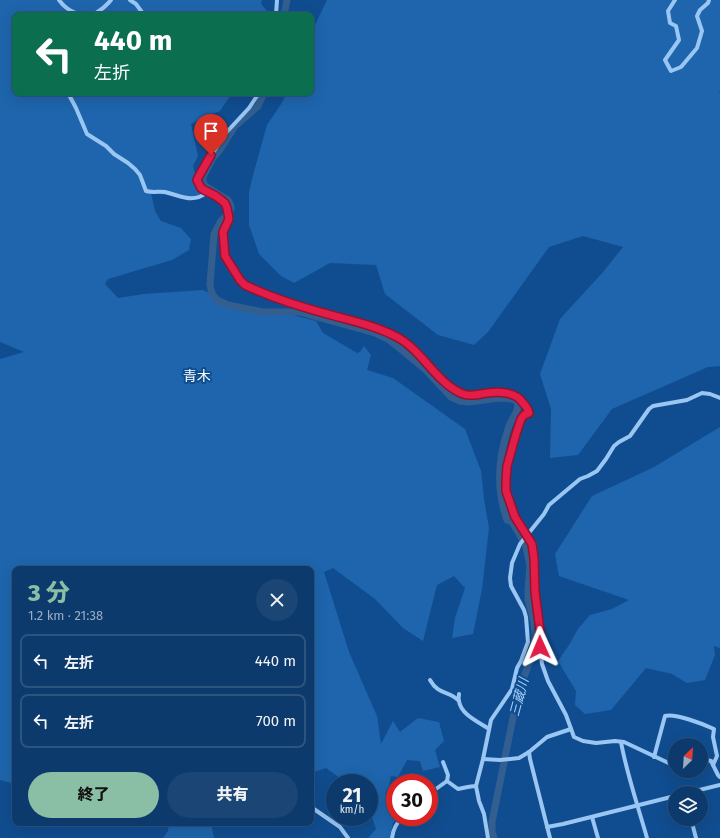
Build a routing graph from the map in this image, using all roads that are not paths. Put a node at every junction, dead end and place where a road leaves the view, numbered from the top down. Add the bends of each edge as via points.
1 (59, 0) edge
2 (111, 0) edge
3 (130, 0) edge
4 (277, 0) edge
5 (675, 0) edge
6 (709, 0) edge
7 (74, 12) edge
8 (97, 12) edge
9 (142, 12) edge
10 (276, 12) edge
11 (70, 96) edge
12 (257, 96) edge
13 (208, 192) junction
14 (720, 398) edge
15 (527, 536) junction
16 (430, 680) dead end
17 (459, 694) dead end
18 (459, 701) junction
19 (490, 729) junction
20 (571, 729) junction
21 (621, 742) junction
22 (718, 748) edge
23 (529, 752) junction
24 (654, 757) junction
25 (483, 759) junction
26 (708, 760) edge
27 (443, 762) dead end
28 (668, 763) edge
29 (713, 765) junction
30 (720, 777) edge
31 (447, 781) junction
32 (720, 785) edge
33 (476, 786) junction
34 (438, 788) edge
35 (708, 788) edge
36 (668, 798) edge
37 (638, 805) junction
38 (314, 809) edge
39 (592, 817) junction
40 (396, 826) edge
41 (693, 826) edge
42 (548, 827) junction
43 (348, 838) edge
44 (392, 838) edge
45 (488, 838) edge
46 (550, 838) edge
47 (598, 838) edge
48 (647, 838) edge
49 (696, 838) edge

1 - 7 street
2 - 8 street
3 - 9 street
4 - 10 street
5 - 6 street via 668,11 670,23 676,26 679,40 666,60 671,71 681,67 697,48 702,31 697,16
11 - 13 street via 87,134 135,169 146,191 164,192 190,199 196,199
12 - 13 street via 224,135 199,176 197,180 201,188
13 - 15 street via 225,203 227,208 229,219 223,232 225,256 245,285 291,304 376,327 413,349 445,382 465,395 495,392 510,394 522,401 529,413 521,419 516,434 507,466 506,491 515,517
14 - 15 street via 702,394 687,400 653,406 630,436 614,446 598,471 580,479 549,505
15 - 19 street via 520,544 512,563 510,578 511,586 526,617 528,642 517,668 512,689 493,717
15 - 20 street via 532,544 534,558 542,664
16 - 18 street via 440,692
17 - 18 street
18 - 19 street via 467,714
19 - 25 street
20 - 21 street via 574,737 583,741
20 - 23 street via 547,737
21 - 24 street
21 - 37 street
22 - 24 street via 713,737 714,729 698,722 668,715 665,716
22 - 29 street
23 - 25 street via 513,759
23 - 42 street
24 - 28 street
25 - 33 street
26 - 29 street
27 - 31 street via 448,775
29 - 30 street
31 - 33 street via 458,789
31 - 34 street
32 - 35 street
33 - 45 street
36 - 37 street
37 - 39 street
37 - 48 street
38 - 43 street via 340,827
39 - 42 street
39 - 47 street
40 - 44 street
41 - 49 street
42 - 46 street

